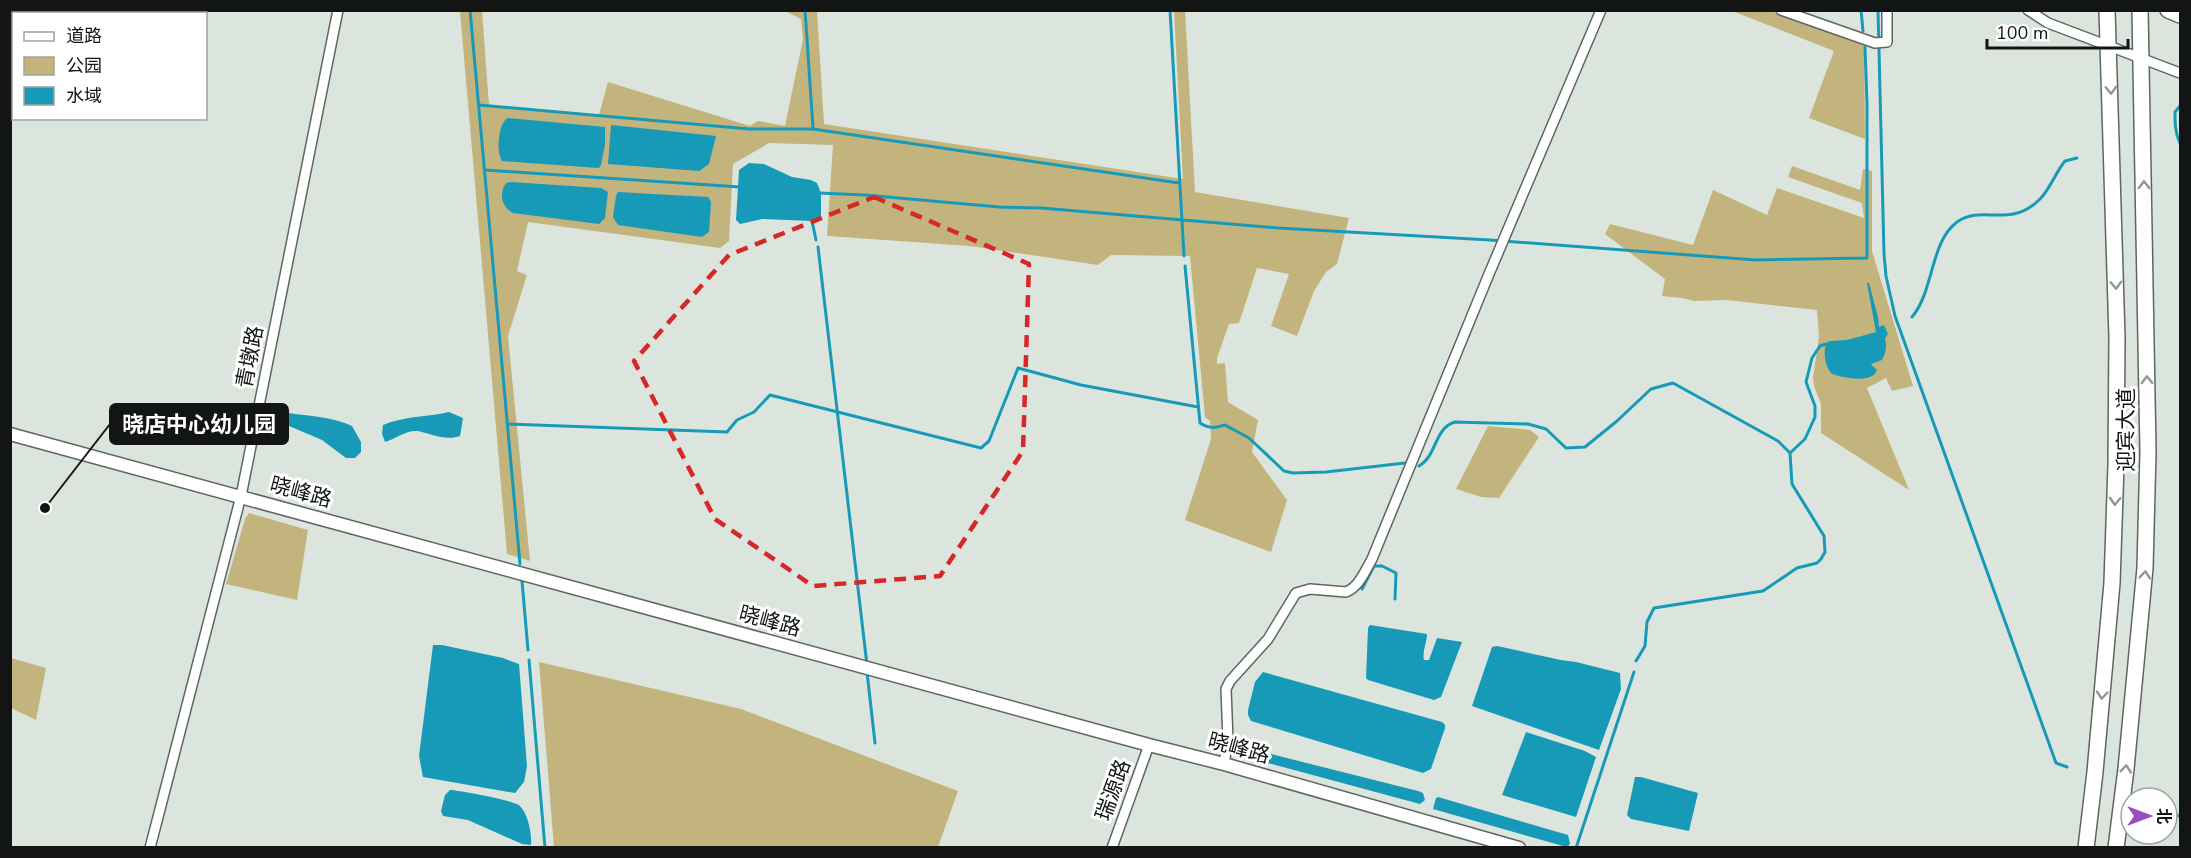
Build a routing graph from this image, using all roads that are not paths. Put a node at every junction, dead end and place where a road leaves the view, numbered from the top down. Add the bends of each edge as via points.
1 (338, 10) edge
2 (1601, 10) edge
3 (1781, 10) edge
4 (1887, 10) edge
5 (2028, 10) edge
6 (2107, 10) edge
7 (2140, 10) edge
8 (2168, 10) edge
9 (2181, 15) edge
10 (2109, 46) junction
11 (2142, 58) junction
12 (2181, 73) edge
13 (10, 434) edge
14 (241, 496) junction
15 (1149, 745) junction
16 (1224, 764) junction
17 (150, 848) edge
18 (1112, 848) edge
19 (1519, 848) edge
20 (2086, 848) edge
21 (2116, 848) edge

1 - 14 street, 青墩路
2 - 16 street via 1372,559 1357,585 1346,592 1310,588 1296,593 1268,639 1227,685 1228,740
3 - 4 street via 1879,43 1887,42
5 - 10 street via 2048,23
6 - 10 main road, 迎宾大道
7 - 11 main road, 迎宾大道
8 - 9 main road
10 - 11 street
10 -> 20 main road, 迎宾大道 via 2117,338 2116,477 2112,583
11 - 12 street
21 -> 11 main road, 迎宾大道 via 2145,568 2148,452
13 - 14 street, 晓峰路
14 - 15 street, 晓峰路
14 - 17 street, 青墩路
15 - 16 street, 晓峰路
15 - 18 street, 瑞源路
16 - 19 street, 晓峰路

